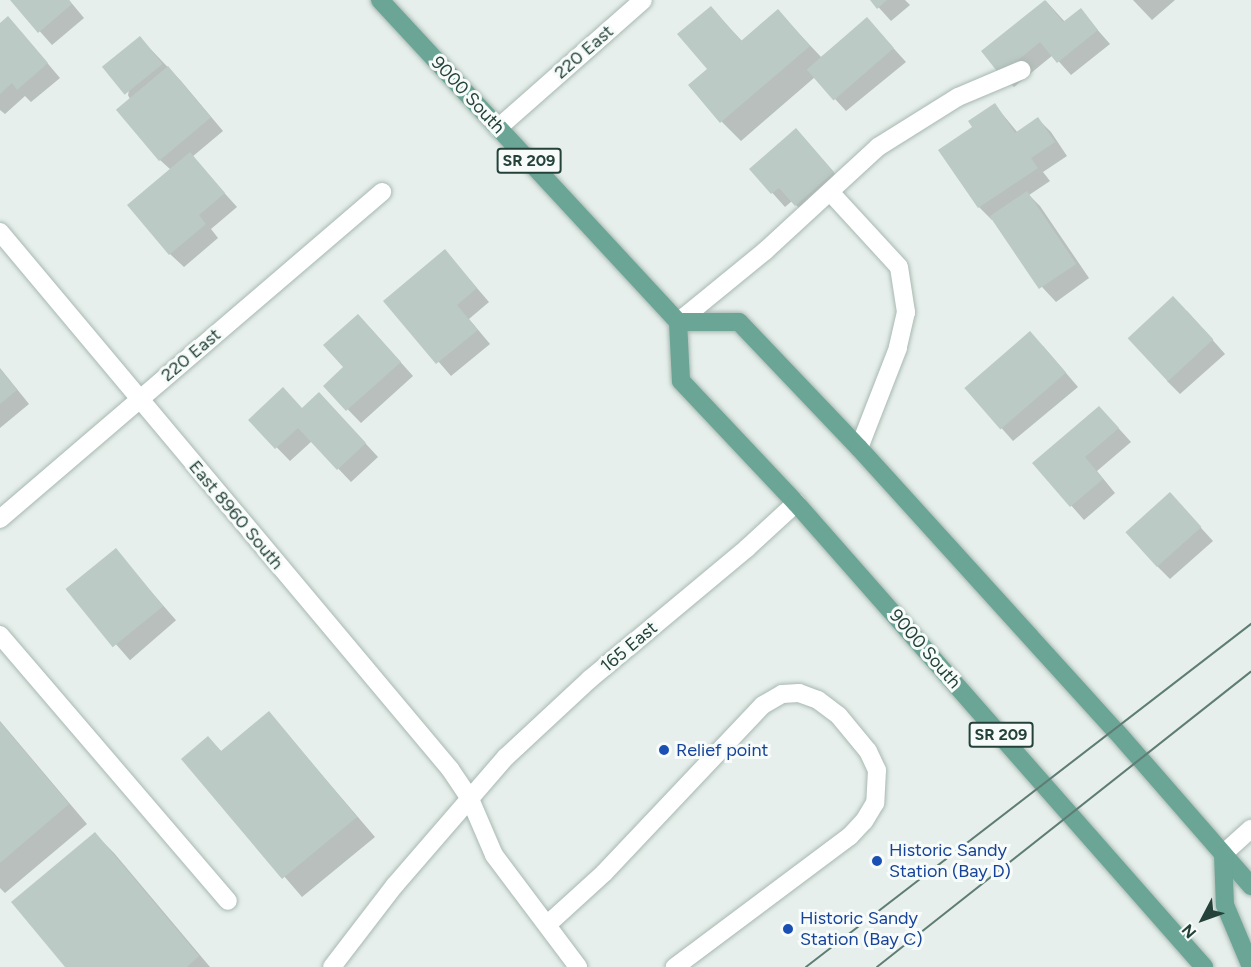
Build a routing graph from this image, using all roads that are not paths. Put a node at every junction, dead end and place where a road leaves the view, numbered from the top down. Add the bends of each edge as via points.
1 (380, 0) edge
2 (643, 0) edge
3 (1022, 70) dead end
4 (498, 128) junction
5 (382, 192) dead end
6 (831, 193) junction
7 (0, 232) edge
8 (678, 322) junction
9 (139, 399) junction
10 (859, 448) junction
11 (796, 503) junction
12 (0, 519) edge
13 (0, 635) edge
14 (470, 799) junction
15 (1251, 830) edge
16 (1223, 854) junction
17 (1251, 886) edge
18 (228, 900) dead end
19 (548, 924) junction
20 (332, 967) edge
21 (578, 967) edge
22 (675, 967) edge
23 (1204, 967) edge
24 (1251, 967) edge

1 - 4 main road, 9000 South / SR 209
2 - 4 street, 220 East
3 - 6 street via 958,97 878,147
4 - 8 main road, 9000 South / SR 209
5 - 9 street, 220 East
6 - 8 street
6 - 10 street via 900,267 906,312 898,348
7 - 9 street, East 8960 South
8 - 10 main road via 739,322
8 - 11 main road, 9000 South / SR 209 via 681,381
9 - 12 street, 220 East
9 - 14 street, East 8960 South via 450,769
10 - 16 main road
11 - 14 street, 165 East via 590,679 506,757
11 - 23 main road, 9000 South / SR 209
13 - 18 street
14 - 19 street, East 8960 South via 494,855
14 - 20 street, 165 East via 395,885
15 - 16 street
16 - 17 main road
16 - 24 main road via 1225,905
19 - 21 street, East 8960 South
19 - 22 street via 604,873 763,705 782,694 799,693 818,700 839,717 867,751 877,770 875,803 850,836

